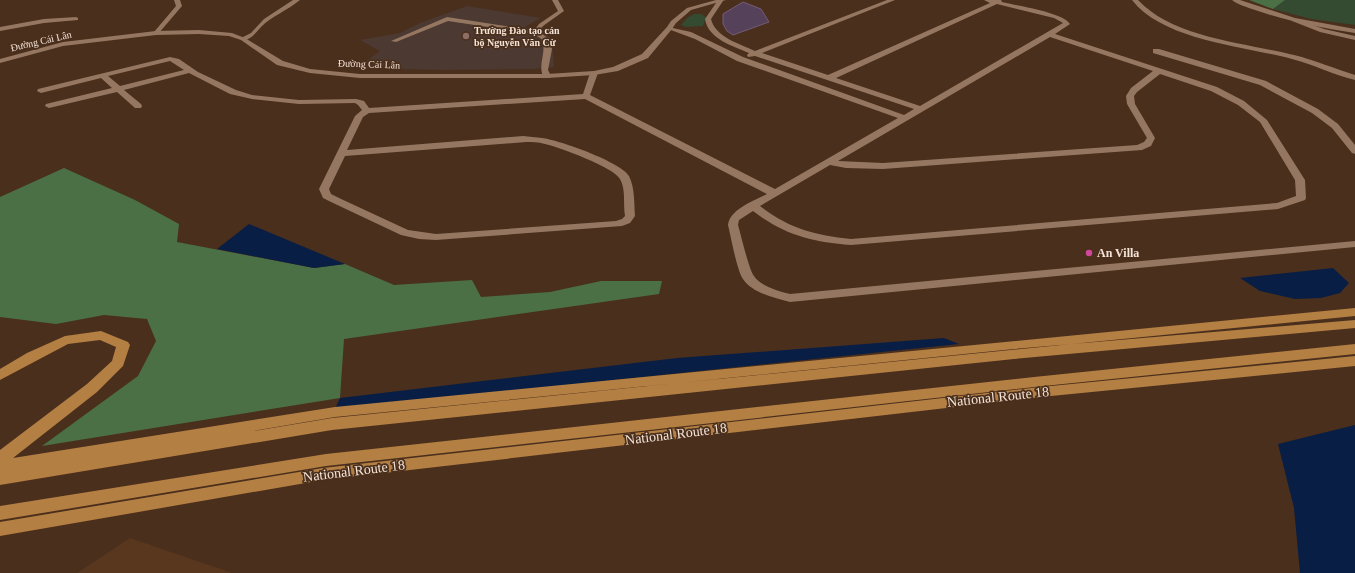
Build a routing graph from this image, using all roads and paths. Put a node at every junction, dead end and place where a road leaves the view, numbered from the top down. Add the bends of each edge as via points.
1 (177, 0) edge
2 (297, 0) edge
3 (556, 0) edge
4 (721, 0) edge
5 (892, 0) edge
6 (987, 0) edge
7 (1135, 0) edge
8 (1235, 0) edge
9 (998, 1) edge
10 (76, 19) dead end
11 (1294, 20) junction
12 (0, 28) edge
13 (670, 28) junction
14 (712, 29) junction
15 (1355, 31) edge
16 (536, 32) junction
17 (156, 33) junction
18 (691, 33) junction
19 (1051, 35) junction
20 (1355, 38) edge
21 (243, 39) junction
22 (394, 41) dead end
23 (1156, 51) dead end
24 (754, 53) junction
25 (740, 59) junction
26 (0, 61) edge
27 (1160, 70) junction
28 (190, 71) junction
29 (594, 73) junction
30 (102, 75) junction
31 (547, 76) junction
32 (829, 78) junction
33 (1355, 78) edge
34 (120, 88) junction
35 (41, 90) dead end
36 (586, 96) junction
37 (49, 106) dead end
38 (138, 106) dead end
39 (921, 109) junction
40 (367, 111) junction
41 (904, 118) junction
42 (1355, 151) edge
43 (342, 153) junction
44 (829, 162) junction
45 (774, 193) junction
46 (753, 206) junction
47 (1355, 244) edge
48 (1355, 312) edge
49 (1355, 324) edge
50 (1011, 349) junction
51 (1355, 349) edge
52 (1348, 362) edge
53 (0, 375) edge
54 (1038, 387) junction
55 (334, 418) junction
56 (0, 458) edge
57 (0, 466) edge
58 (324, 467) junction
59 (0, 478) edge
60 (0, 513) edge
61 (0, 529) edge

1 - 17 street via 179,6
2 - 21 lane
3 - 16 lane via 561,11 541,25
4 - 13 street, Đường Cái Lân via 689,9 673,22
4 - 14 street via 708,19
5 - 24 street
6 - 9 street
7 - 33 street via 1143,10 1155,18 1208,39 1294,57
8 - 11 street
9 - 19 street via 1065,21 1067,24
9 - 32 street
10 - 12 street via 44,20
11 - 15 street
11 - 20 street via 1322,31
13 - 18 street
13 - 29 street, Đường Cái Lân via 645,56 615,69
14 - 18 street
14 - 24 street via 724,39
16 - 22 street via 447,19
16 - 31 street via 546,39 548,49 544,70
17 - 21 street, Đường Cái Lân via 230,34
17 - 26 street, Đường Cái Lân via 63,44
18 - 25 street
19 - 27 street
19 - 39 street
21 - 31 street, Đường Cái Lân via 280,63 310,71 360,76
23 - 42 street via 1264,83 1315,111 1335,126
24 - 25 street
24 - 32 street
25 - 41 street
27 - 44 street via 1130,96 1131,104 1151,138 1148,144 1139,148 883,166
27 - 46 street via 1214,89 1241,103 1263,120 1300,180 1301,198 1278,206 851,242 800,233 779,224
28 - 30 street via 170,59
28 - 34 street
28 - 40 street via 239,94 299,102 356,101
29 - 31 street, Đường Cái Lân
29 - 36 street
30 - 34 street
30 - 35 street
32 - 39 street
34 - 37 street
34 - 38 street
36 - 40 street
36 - 45 street
39 - 41 street
40 - 43 street via 359,116
41 - 44 street
43 - 43 street via 324,190 327,196 405,233 436,237 618,224 630,216 623,174 559,144 544,140 523,139
44 - 45 street
45 - 46 street
46 - 47 street via 734,219 733,225 748,278 767,290 790,298
48 - 50 main road
49 - 50 main road
50 - 55 main road
51 - 54 main road, National Route 18
52 - 54 main road, National Route 18
53 - 56 main road via 65,340 101,335 124,345 118,363 97,383
54 - 58 main road, National Route 18
55 - 57 main road
55 - 59 main road
58 - 60 main road, National Route 18
58 - 61 main road, National Route 18

